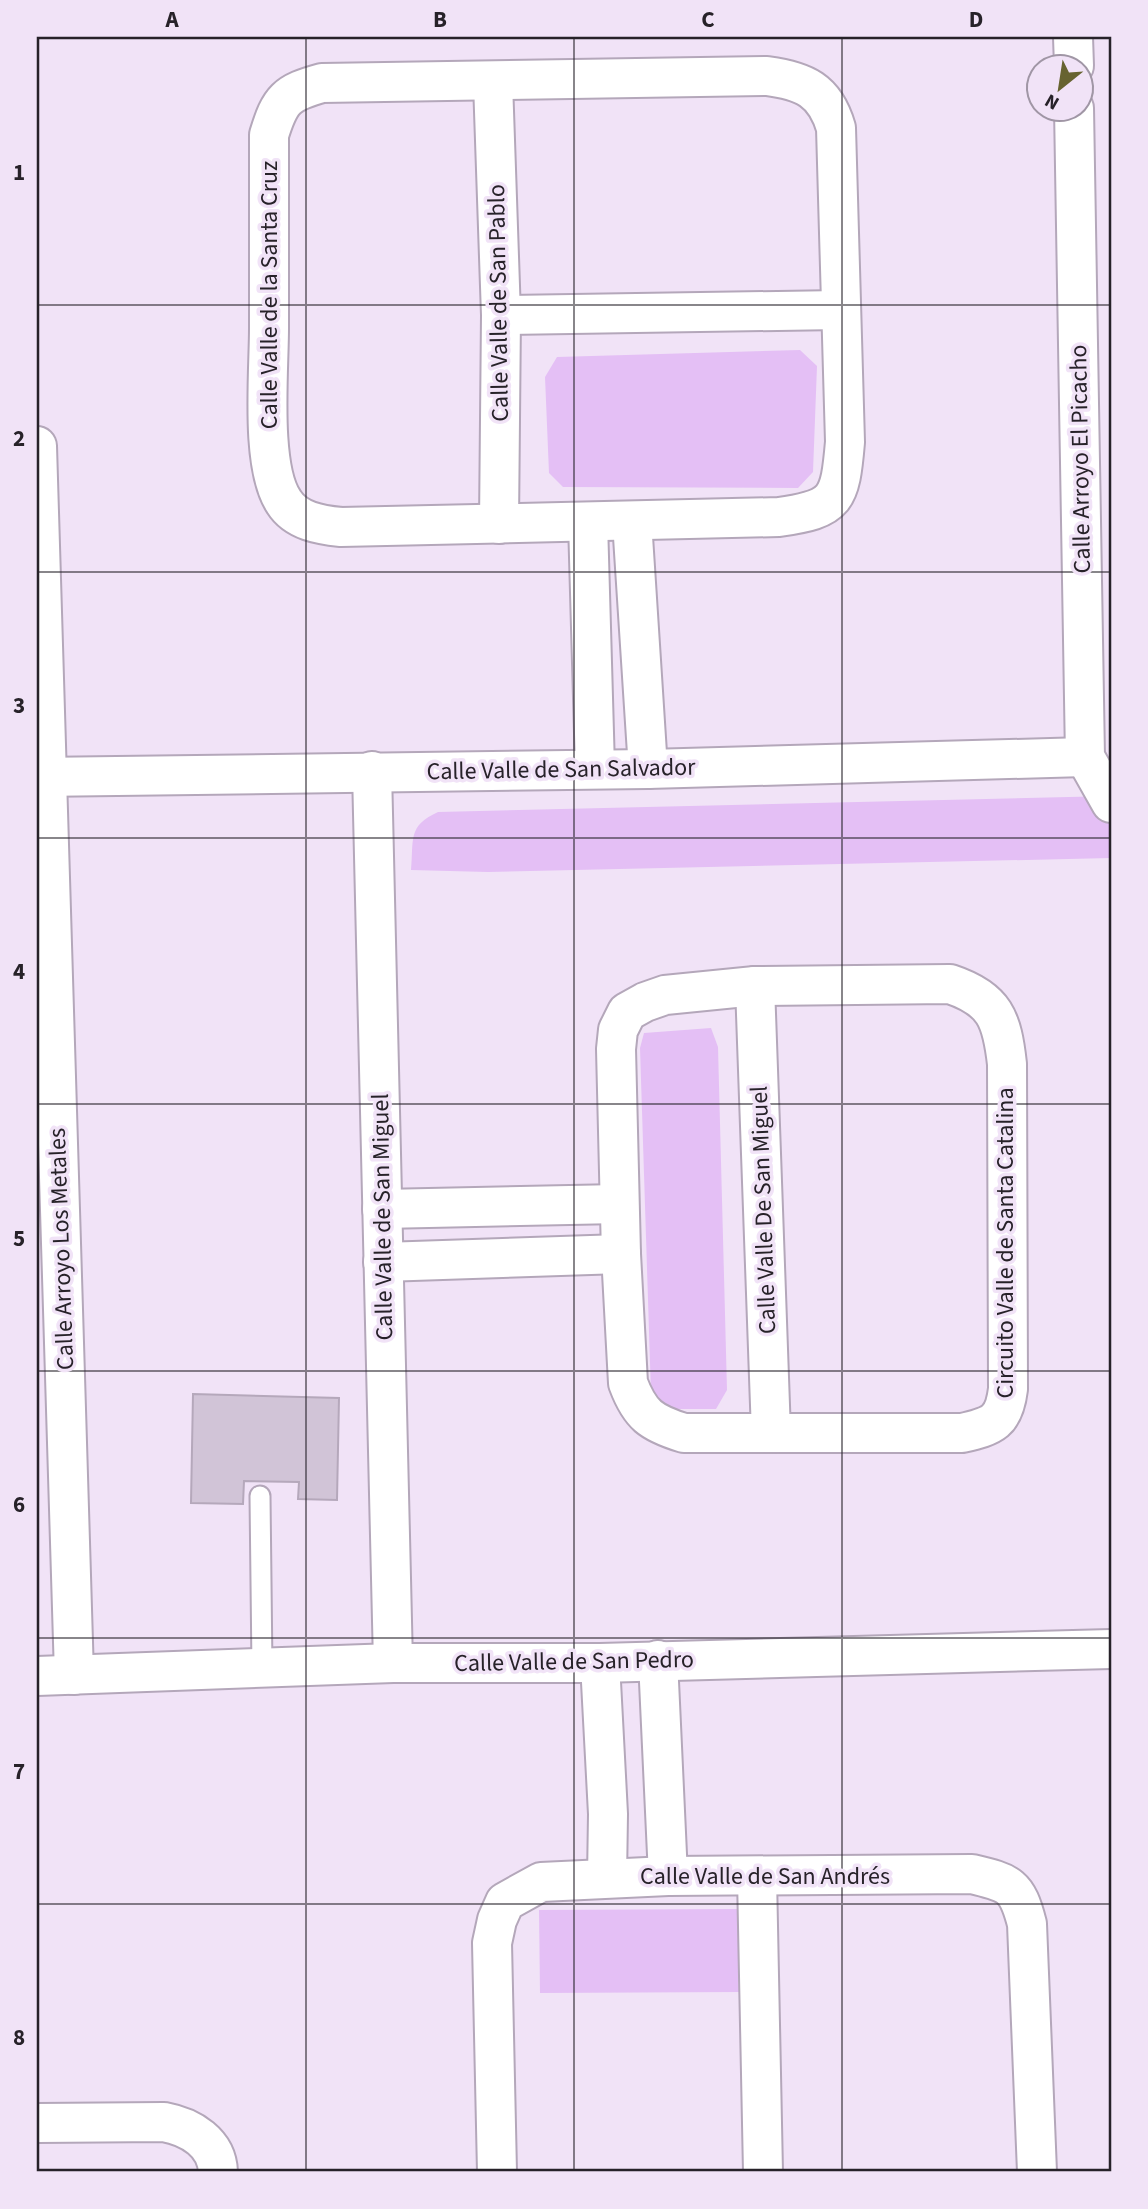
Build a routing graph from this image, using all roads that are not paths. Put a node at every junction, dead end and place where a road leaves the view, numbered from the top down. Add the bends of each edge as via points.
1 (493, 82) junction
2 (1074, 122) edge
3 (840, 310) junction
4 (501, 315) junction
5 (37, 446) edge
6 (632, 521) junction
7 (588, 522) junction
8 (499, 524) junction
9 (1085, 757) junction
10 (595, 768) junction
11 (648, 769) junction
12 (372, 771) junction
13 (42, 777) edge
14 (1111, 803) edge
15 (755, 986) junction
16 (619, 1203) junction
17 (382, 1209) junction
18 (621, 1254) junction
19 (383, 1262) junction
20 (771, 1433) junction
21 (260, 1496) dead end
22 (1111, 1649) edge
23 (658, 1660) junction
24 (600, 1662) junction
25 (393, 1663) junction
26 (262, 1668) junction
27 (74, 1675) junction
28 (37, 1676) edge
29 (668, 1876) junction
30 (757, 1877) junction
31 (607, 1878) junction
32 (37, 2123) edge
33 (218, 2172) edge
34 (497, 2172) edge
35 (763, 2172) edge
36 (1037, 2172) edge

1 - 3 street, Calle Valle de la Santa Cruz via 767,76 805,85 823,99 836,128
1 - 4 street, Calle Valle de San Pablo
1 - 8 street, Calle Valle de la Santa Cruz via 322,83 285,99 269,135 270,435 276,487 285,504 304,519 341,527
2 - 9 street, Calle Arroyo El Picacho
3 - 4 street
3 - 6 street, Calle Valle de la Santa Cruz via 845,442 837,491 826,505 779,517
4 - 8 street, Calle Valle de San Pablo
5 - 13 street, Calle Arroyo Los Metales
6 - 7 street, Calle Valle de la Santa Cruz
6 - 11 street
7 - 8 street, Calle Valle de la Santa Cruz
7 - 10 street
9 - 11 street, Calle Valle de San Salvador
9 - 14 street, Calle Arroyo El Picacho
10 - 11 street, Calle Valle de San Salvador
10 - 12 street, Calle Valle de San Salvador
12 - 13 street, Calle Valle de San Salvador
12 - 17 street, Calle Valle de San Miguel
13 - 27 street, Calle Arroyo Los Metales
15 - 16 street, Circuito Valle de Santa Catalina via 665,995 627,1012 616,1049
15 - 20 street, Calle Valle De San Miguel
15 - 20 street, Circuito Valle de Santa Catalina via 950,984 971,991 988,1004 1004,1037 1007,1064 1008,1389 1003,1413 995,1422 962,1433
16 - 17 street
16 - 18 street, Circuito Valle de Santa Catalina
17 - 19 street, Calle Valle de San Miguel
18 - 19 street
18 - 20 street, Circuito Valle de Santa Catalina via 628,1383 647,1417 684,1433
19 - 25 street, Calle Valle de San Miguel
21 - 26 lane
22 - 23 street, Calle Valle de San Pedro
23 - 24 street, Calle Valle de San Pedro
23 - 29 street, Calle Valle de San Andrés
24 - 25 street, Calle Valle de San Pedro
24 - 31 street, Calle Valle de San Andrés
25 - 26 street, Calle Valle de San Pedro
26 - 27 street, Calle Valle de San Pedro
27 - 28 street, Calle Valle de San Pedro
29 - 30 street, Calle Valle de San Andrés
29 - 31 street, Calle Valle de San Andrés
30 - 35 street
30 - 36 street, Calle Valle de San Andrés via 972,1874 1012,1888 1021,1900 1027,1924
31 - 34 street, Calle Valle de San Andrés via 541,1882 505,1902 497,1920 492,1943
32 - 33 street via 179,2125 206,2141 218,2161

